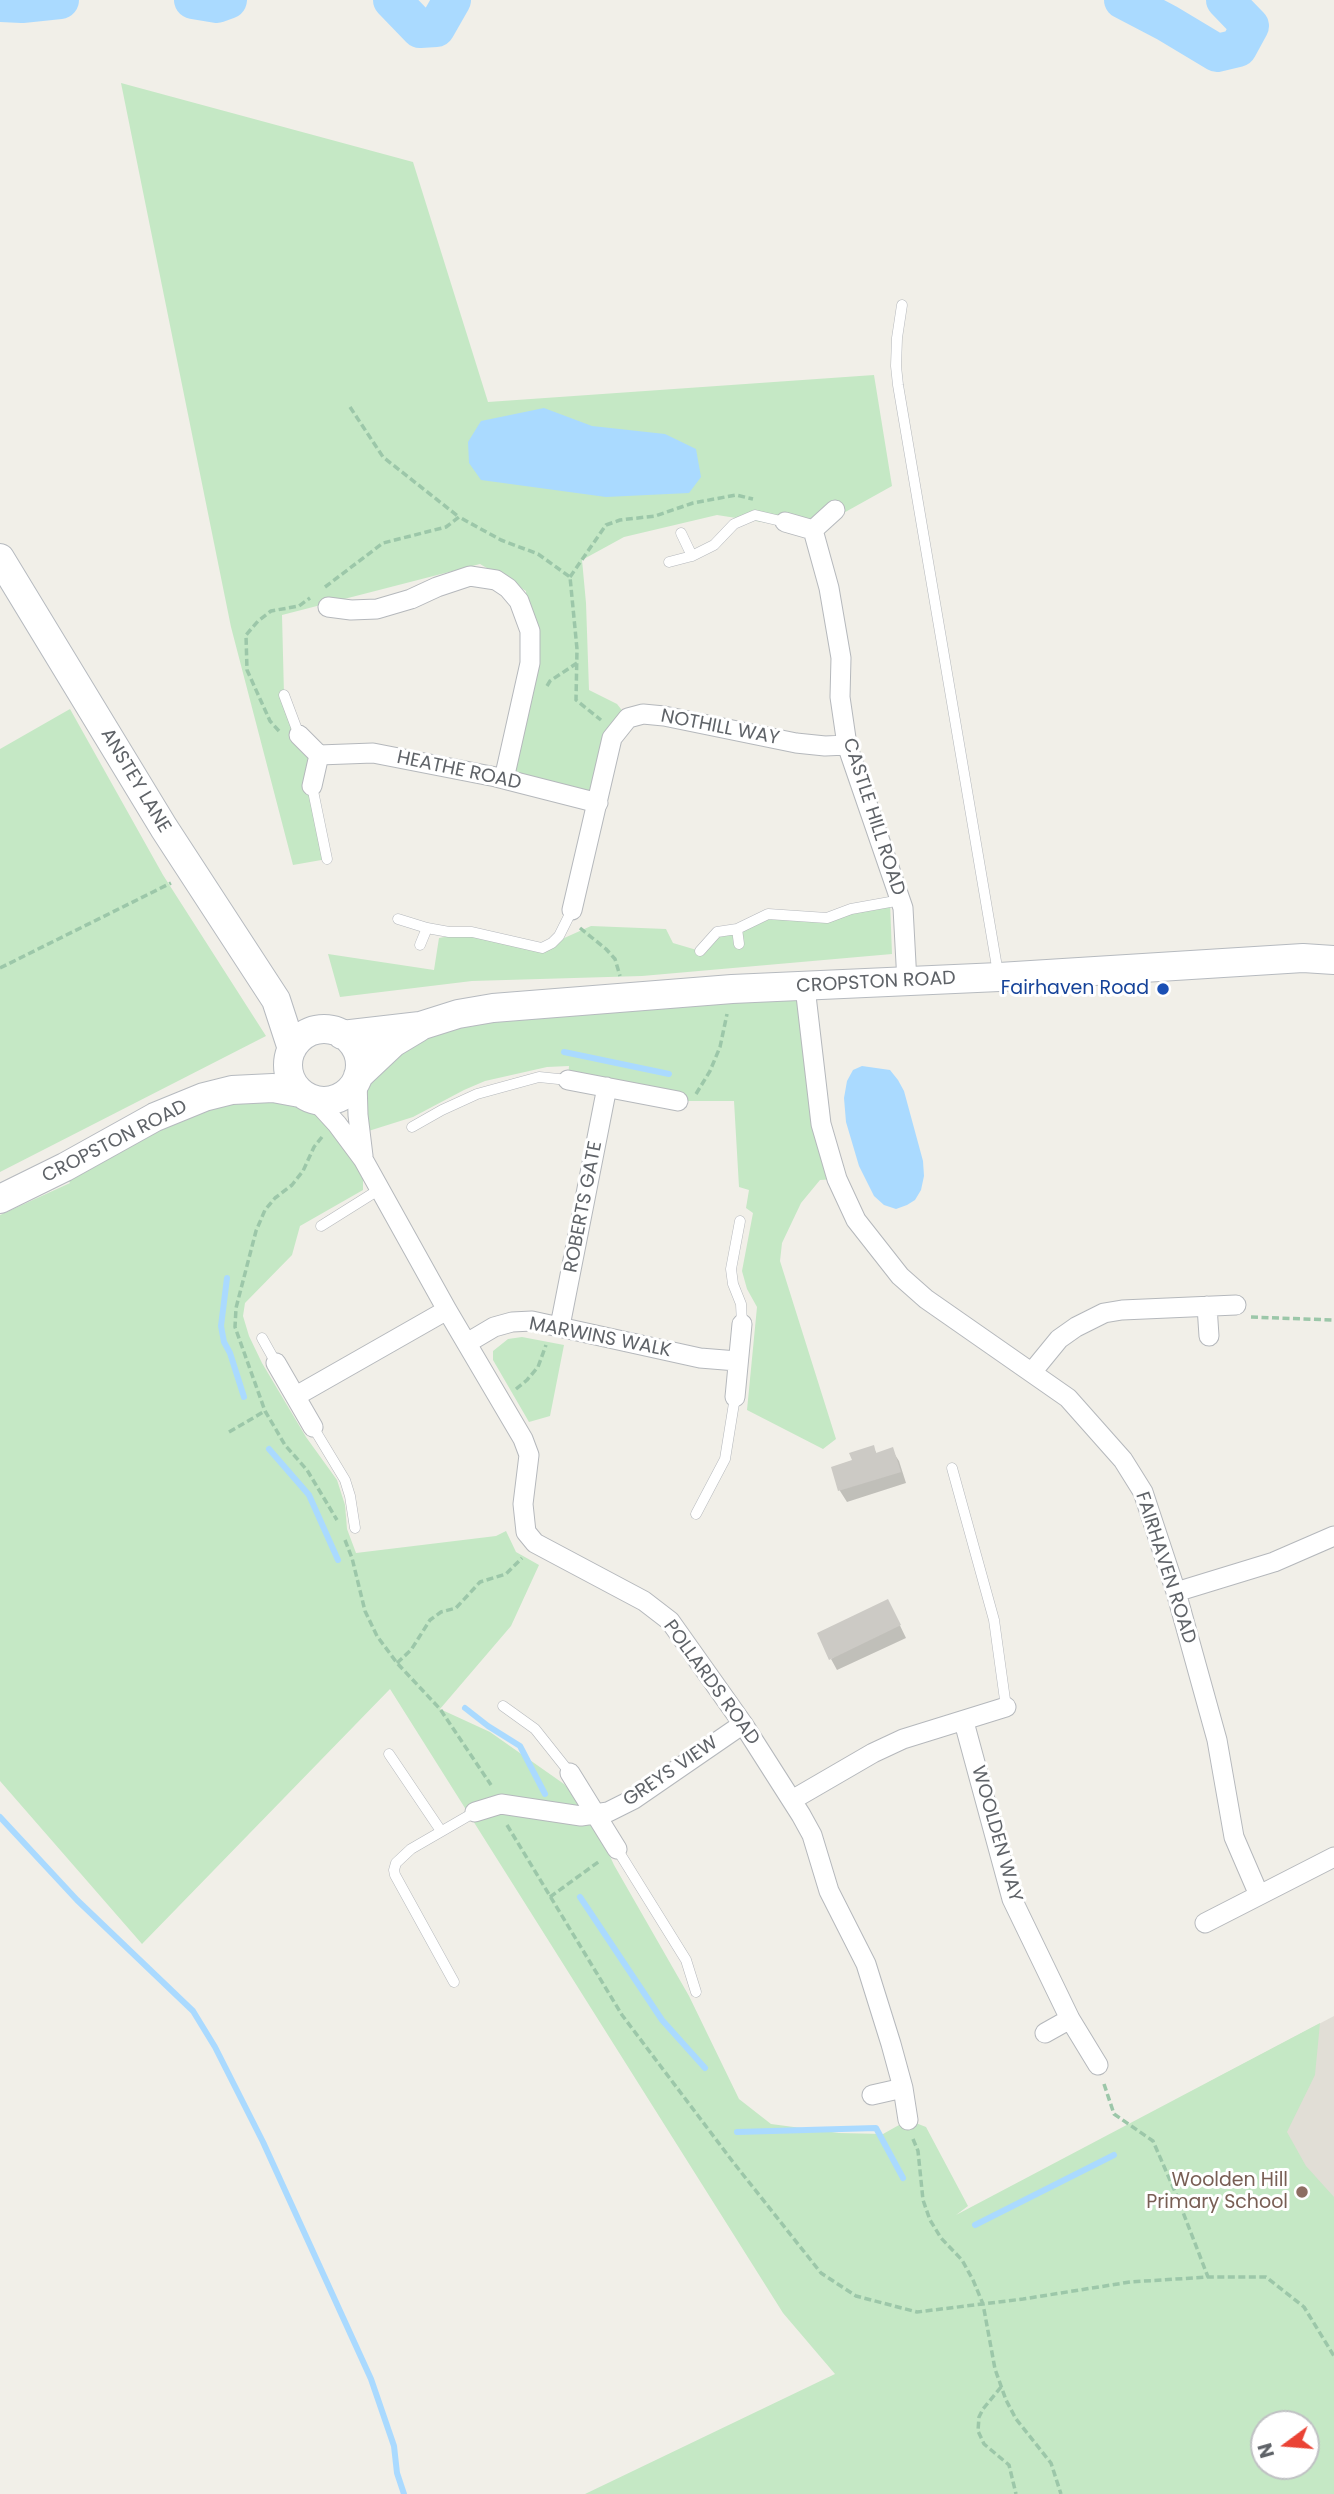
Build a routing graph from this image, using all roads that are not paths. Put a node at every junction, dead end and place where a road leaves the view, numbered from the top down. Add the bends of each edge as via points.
1 (902, 305) dead end
2 (835, 510) dead end
3 (785, 522) joint
4 (813, 530) junction
5 (681, 533) dead end
6 (692, 556) junction
7 (0, 558) edge
8 (669, 562) dead end
9 (328, 607) dead end
10 (284, 695) dead end
11 (299, 735) joint
12 (847, 745) junction
13 (319, 755) junction
14 (504, 779) junction
15 (312, 786) joint
16 (598, 803) junction
17 (327, 859) dead end
18 (901, 900) junction
19 (572, 910) joint
20 (398, 919) dead end
21 (427, 928) junction
22 (737, 929) junction
23 (738, 944) dead end
24 (420, 945) dead end
25 (700, 951) dead end
26 (1334, 960) edge
27 (999, 977) junction
28 (907, 982) junction
29 (805, 987) junction
30 (276, 1000) junction
31 (420, 1026) junction
32 (332, 1032) junction
33 (290, 1055) junction
34 (357, 1078) junction
35 (568, 1080) joint
36 (607, 1087) junction
37 (232, 1090) junction
38 (308, 1096) junction
39 (678, 1101) road end
40 (412, 1127) dead end
41 (363, 1160) junction
42 (380, 1189) junction
43 (0, 1199) edge
44 (740, 1221) dead end
45 (321, 1226) dead end
46 (1236, 1305) road end
47 (1208, 1306) junction
48 (447, 1310) junction
49 (742, 1324) joint
50 (555, 1325) junction
51 (1209, 1336) dead end
52 (262, 1338) dead end
53 (467, 1343) junction
54 (737, 1361) junction
55 (276, 1363) joint
56 (1032, 1372) junction
57 (296, 1396) junction
58 (735, 1397) joint
59 (313, 1427) joint
60 (952, 1468) dead end
61 (696, 1514) dead end
62 (355, 1528) dead end
63 (1334, 1536) edge
64 (1176, 1592) junction
65 (503, 1706) dead end
66 (1006, 1707) joint
67 (964, 1722) junction
68 (743, 1724) junction
69 (389, 1754) dead end
70 (570, 1773) joint
71 (792, 1800) junction
72 (475, 1812) joint
73 (597, 1814) junction
74 (441, 1831) junction
75 (617, 1849) joint
76 (1334, 1857) edge
77 (1259, 1895) junction
78 (1205, 1923) dead end
79 (454, 1982) dead end
80 (696, 1992) dead end
81 (1070, 2019) junction
82 (1045, 2034) dead end
83 (1098, 2065) road end
84 (902, 2088) junction
85 (872, 2095) dead end
86 (908, 2120) road end

1 - 27 lane via 898,385
2 - 4 street
3 - 4 street
3 - 6 lane via 755,515 734,524 714,545
4 - 12 street, CASTLE HILL ROAD via 841,658 840,697
5 - 6 lane
6 - 8 lane
7 - 30 street, ANSTEY LANE via 192,873
9 - 14 street via 377,609 470,576 496,580 508,588 519,601 530,631 530,663
10 - 11 lane
11 - 13 street
12 - 16 street, NOTHILL WAY via 796,743 643,713 628,718 612,738
12 - 18 street, CASTLE HILL ROAD
13 - 14 street, HEATHE ROAD via 373,754
13 - 15 street
14 - 16 street, HEATHE ROAD
15 - 17 lane
16 - 19 street, NOTHILL WAY
18 - 22 lane via 827,918 768,914
18 - 28 street, CASTLE HILL ROAD
19 - 21 lane via 559,936 542,948 472,932
20 - 21 lane
21 - 24 lane
22 - 23 lane
22 - 25 lane via 717,932
26 - 27 street, CROPSTON ROAD via 1303,958
27 - 28 street, CROPSTON ROAD
28 - 29 street, CROPSTON ROAD
29 - 31 street, CROPSTON ROAD via 493,1008
29 - 56 street, FAIRHAVEN ROAD via 821,1124 837,1179 856,1220 900,1276 926,1299
30 - 32 street, ANSTEY LANE
30 - 33 street, ANSTEY LANE
31 - 32 street, CROPSTON ROAD
31 - 34 street, CROPSTON ROAD via 393,1043
32 - 33 street, CROPSTON ROAD via 310,1032 299,1039
32 - 34 street via 352,1042 358,1053
33 - 37 street, CROPSTON ROAD
33 - 38 street via 293,1083
34 - 38 street, CROPSTON ROAD via 339,1098 327,1101
34 - 41 street
35 - 36 street
35 - 40 lane via 539,1077 478,1094
36 - 39 street
36 - 50 street, ROBERTS GATE
37 - 38 street, CROPSTON ROAD via 273,1088
37 - 43 street, CROPSTON ROAD via 155,1117
38 - 41 street
41 - 42 street
42 - 45 lane
42 - 48 street
44 - 49 lane via 731,1269
46 - 47 street
47 - 51 street
47 - 56 street via 1104,1313 1059,1339
48 - 53 street
48 - 57 street
49 - 54 street
50 - 53 street, MARWINS WALK via 512,1322
50 - 54 street, MARWINS WALK via 700,1358
52 - 55 lane
53 - 68 street, POLLARDS ROAD via 529,1455 523,1504 526,1532 535,1543 644,1601 670,1621
54 - 58 street
55 - 57 street
56 - 64 street, FAIRHAVEN ROAD via 1068,1398 1123,1460 1143,1492
57 - 59 street
58 - 61 lane via 725,1459
59 - 62 lane via 345,1480
60 - 66 lane via 994,1620
63 - 64 street via 1274,1562
64 - 77 street, FAIRHAVEN ROAD via 1217,1740 1234,1836
65 - 70 lane via 535,1729
66 - 67 street
67 - 71 street via 873,1753
67 - 81 street, WOOLDEN WAY via 1012,1899
68 - 71 street, POLLARDS ROAD
68 - 73 street, GREYS VIEW via 634,1799
69 - 74 lane
70 - 73 street
71 - 84 street, POLLARDS ROAD via 812,1835 829,1891 866,1964
72 - 73 street via 500,1804 582,1816
72 - 74 lane
73 - 75 street
74 - 79 lane via 403,1856 396,1863 395,1875
75 - 80 lane via 686,1960
76 - 77 street
77 - 78 street
81 - 82 street
81 - 83 street, WOOLDEN WAY
84 - 85 street
84 - 86 street, POLLARDS ROAD

